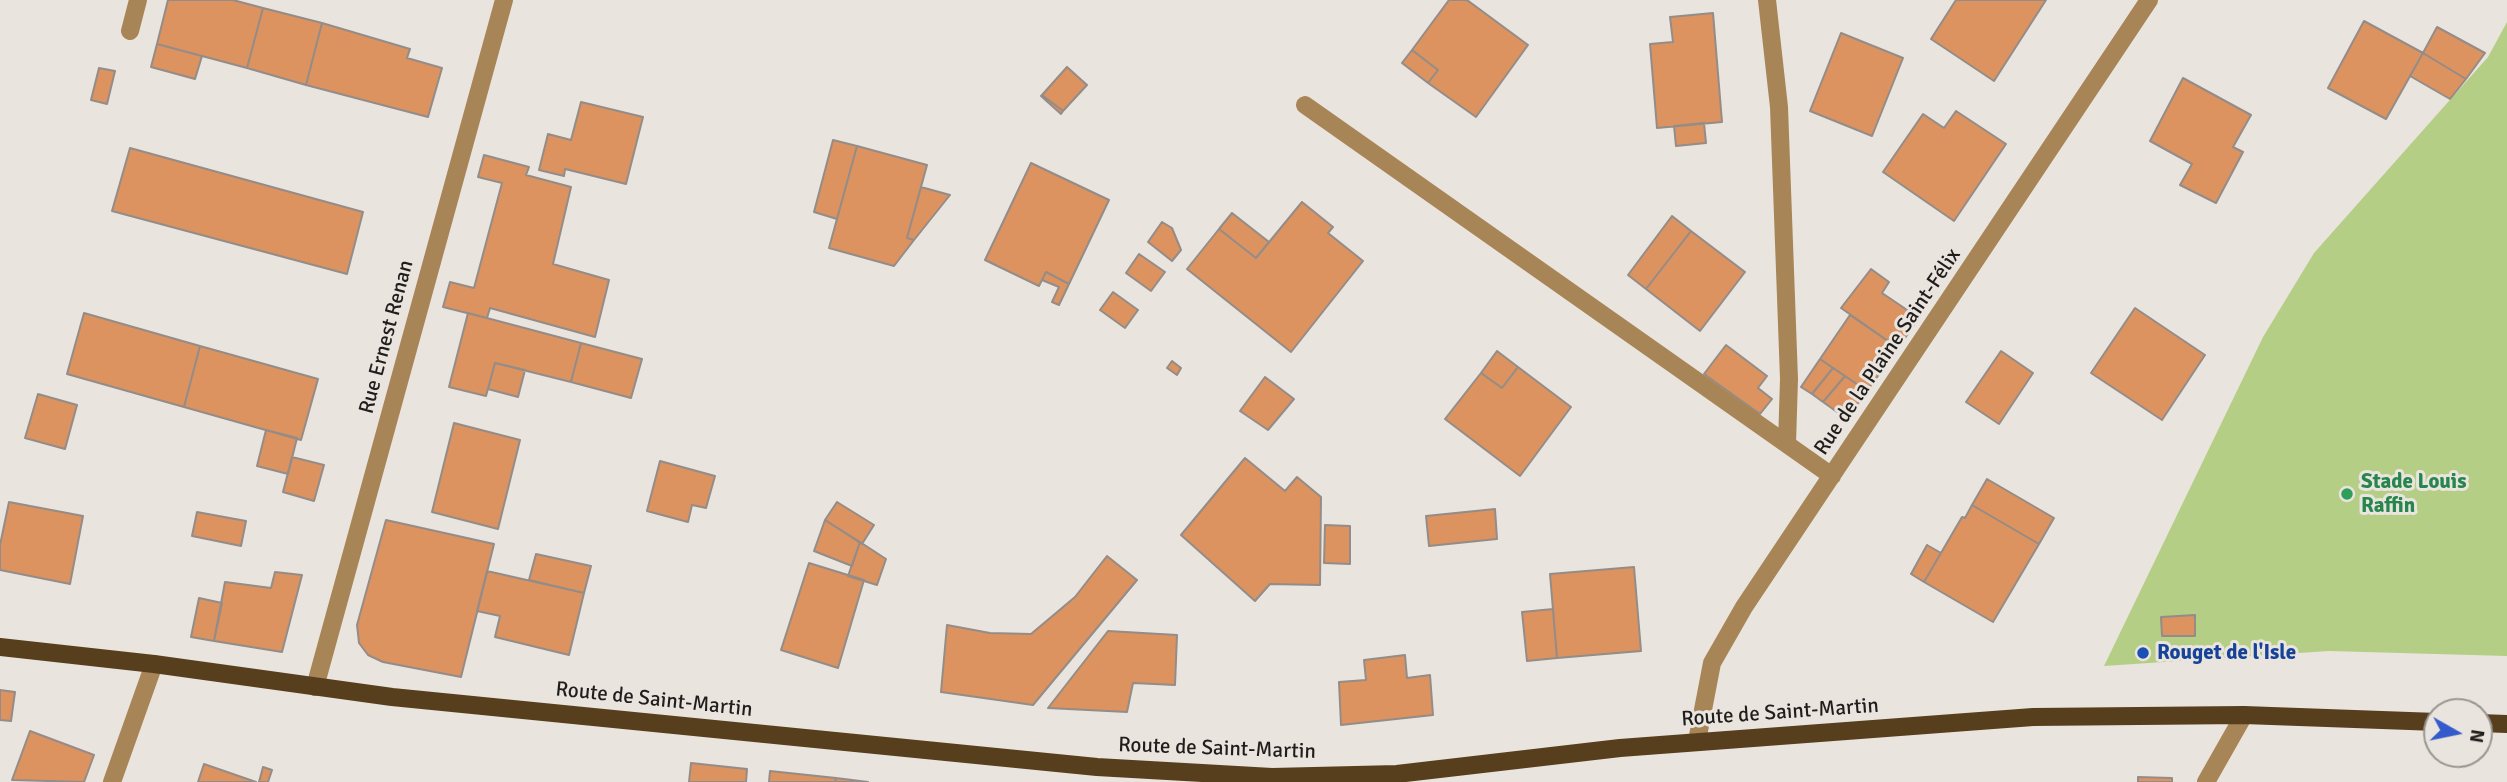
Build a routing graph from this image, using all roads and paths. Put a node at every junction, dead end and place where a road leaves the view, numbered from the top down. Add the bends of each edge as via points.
1 (138, 0) edge
2 (504, 0) edge
3 (1767, 0) edge
4 (2149, 0) edge
5 (130, 31) dead end
6 (1305, 105) dead end
7 (1787, 444) junction
8 (1832, 477) junction
9 (0, 647) edge
10 (154, 664) junction
11 (314, 687) junction
12 (2244, 715) junction
13 (2423, 721) edge
14 (1697, 741) junction
15 (112, 782) edge
16 (2206, 782) edge

1 - 5 street
2 - 11 street, Rue Ernest Renan
3 - 7 street via 1779,107 1789,379
4 - 8 street, Rue de la Plaine Saint-Félix
6 - 7 street
7 - 8 street
8 - 14 street, Rue de la Plaine Saint-Félix via 1712,663
9 - 10 main road, Route de Saint-Martin
10 - 11 main road, Route de Saint-Martin
10 - 15 street
11 - 14 main road, Route de Saint-Martin via 1097,767 1272,777 1397,774
12 - 13 main road, Route de Saint-Martin
12 - 14 main road, Route de Saint-Martin via 2033,717
12 - 16 street

